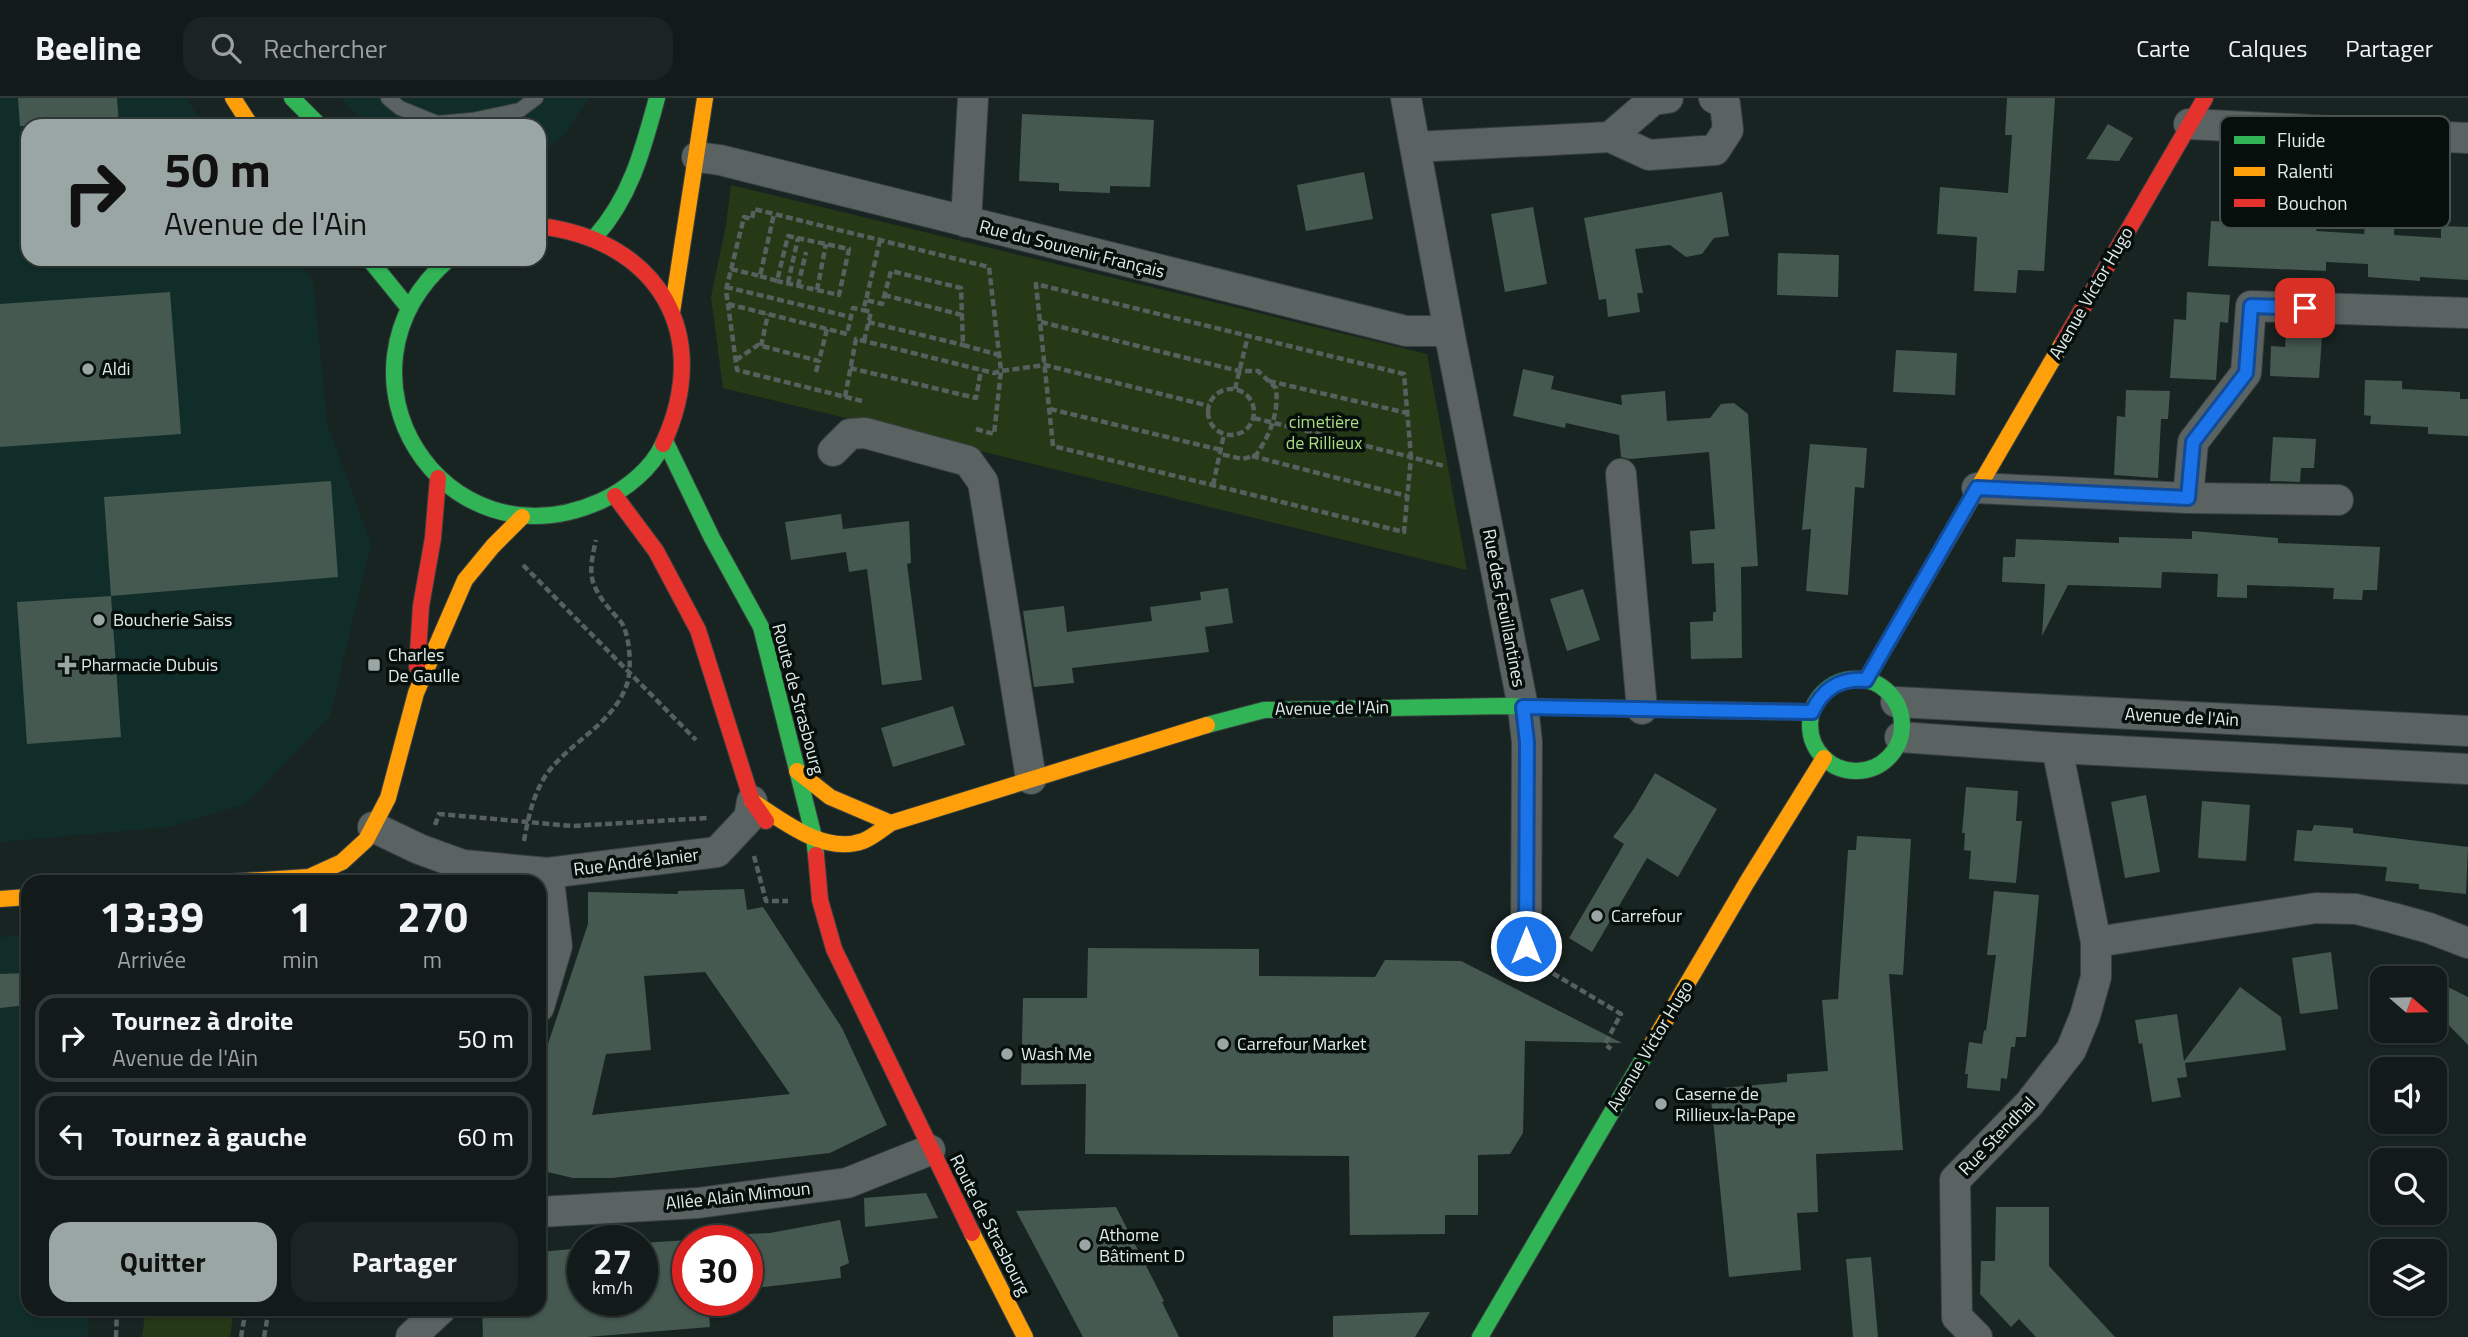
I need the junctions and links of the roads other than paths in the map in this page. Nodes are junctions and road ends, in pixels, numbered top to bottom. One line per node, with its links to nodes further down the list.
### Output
1 (233, 98): 12 (street)
2 (292, 98): 13 (street)
3 (388, 98): 14 (lane)
4 (536, 98): 15 (lane)
5 (657, 98): 25 (street)
6 (705, 98): 22 (street)
7 (973, 98): 23 (street)
8 (1406, 98): 21 (street, Rue des Feuillantines)
9 (1668, 98): 18 (street)
10 (1714, 98): 18 (street)
11 (2205, 98): 16 (street, Avenue Victor Hugo)
12 (246, 119)
13 (313, 119)
14 (427, 119)
15 (477, 119)
16 (2189, 124): 17 (street); 36 (street, Avenue Victor Hugo)
17 (2220, 126)
18 (1611, 137): 21 (street)
19 (2450, 137): 20 (street)
20 (2468, 138)
21 (1415, 147): 31 (street, Rue des Feuillantines)
22 (697, 156): 23 (street, Rue du Souvenir Français); 29 (street)
23 (966, 222): 31 (street, Rue du Souvenir Français)
24 (546, 227): 25 (street)
25 (595, 237): 29 (street)
26 (375, 266): 28 (street)
27 (439, 266): 28 (street)
28 (408, 307): 35 (street)
29 (672, 312): 32 (street)
30 (2468, 313): 38 (street)
31 (1449, 331): 44 (street, Rue des Feuillantines)
32 (666, 443): 37 (street); 52 (street, Route de Strasbourg)
33 (833, 451): 53 (street)
34 (1622, 474): 45 (street)
35 (438, 478): 40 (street); 42 (street)
36 (1977, 488): 38 (street); 41 (street, Avenue Victor Hugo)
37 (615, 496): 40 (street); 54 (street)
38 (2188, 498): 39 (street)
39 (2339, 500)
40 (522, 517): 42 (street)
41 (1866, 680): 43 (street); 46 (street)
42 (416, 693): 56 (street)
43 (1896, 702): 47 (street, Avenue de l'Ain); 48 (street)
44 (1523, 707): 45 (street, Avenue de l'Ain); 53 (street, Avenue de l'Ain); 69 (street, Rue des Feuillantines)
45 (1642, 709): 46 (street, Avenue de l'Ain)
46 (1812, 712): 50 (street)
47 (2468, 731)
48 (1900, 737): 49 (street); 50 (street)
49 (2057, 748): 51 (street); 67 (street, Rue Stendhal)
50 (1824, 758): 76 (street, Avenue Victor Hugo)
51 (2468, 769)
52 (797, 771): 55 (street); 58 (street, Route de Strasbourg)
53 (1031, 779): 55 (street, Avenue de l'Ain)
54 (750, 810): 57 (street); 58 (street, Avenue de l'Ain); 59 (street, Rue André Janier)
55 (891, 823): 58 (street, Avenue de l'Ain)
56 (373, 827): 59 (street, Rue André Janier); 60 (street)
57 (775, 834)
58 (814, 837): 65 (street, Route de Strasbourg)
59 (533, 872): 61 (street)
60 (313, 875)
61 (534, 875)
62 (805, 878): 65 (street, Route de Strasbourg)
63 (21, 898): 64 (street)
64 (0, 899)
65 (820, 900): 71 (street, Route de Strasbourg)
66 (546, 912): 70 (street)
67 (2096, 942): 68 (street); 77 (street, Rue Stendhal)
68 (2468, 943)
69 (1526, 946)
70 (546, 983)
71 (930, 1150): 72 (street, Allée Alain Mimoun); 75 (street, Route de Strasbourg)
72 (546, 1212)
73 (434, 1316): 74 (street)
74 (411, 1337)
75 (1026, 1337)
76 (1480, 1337)
77 (1978, 1337)

